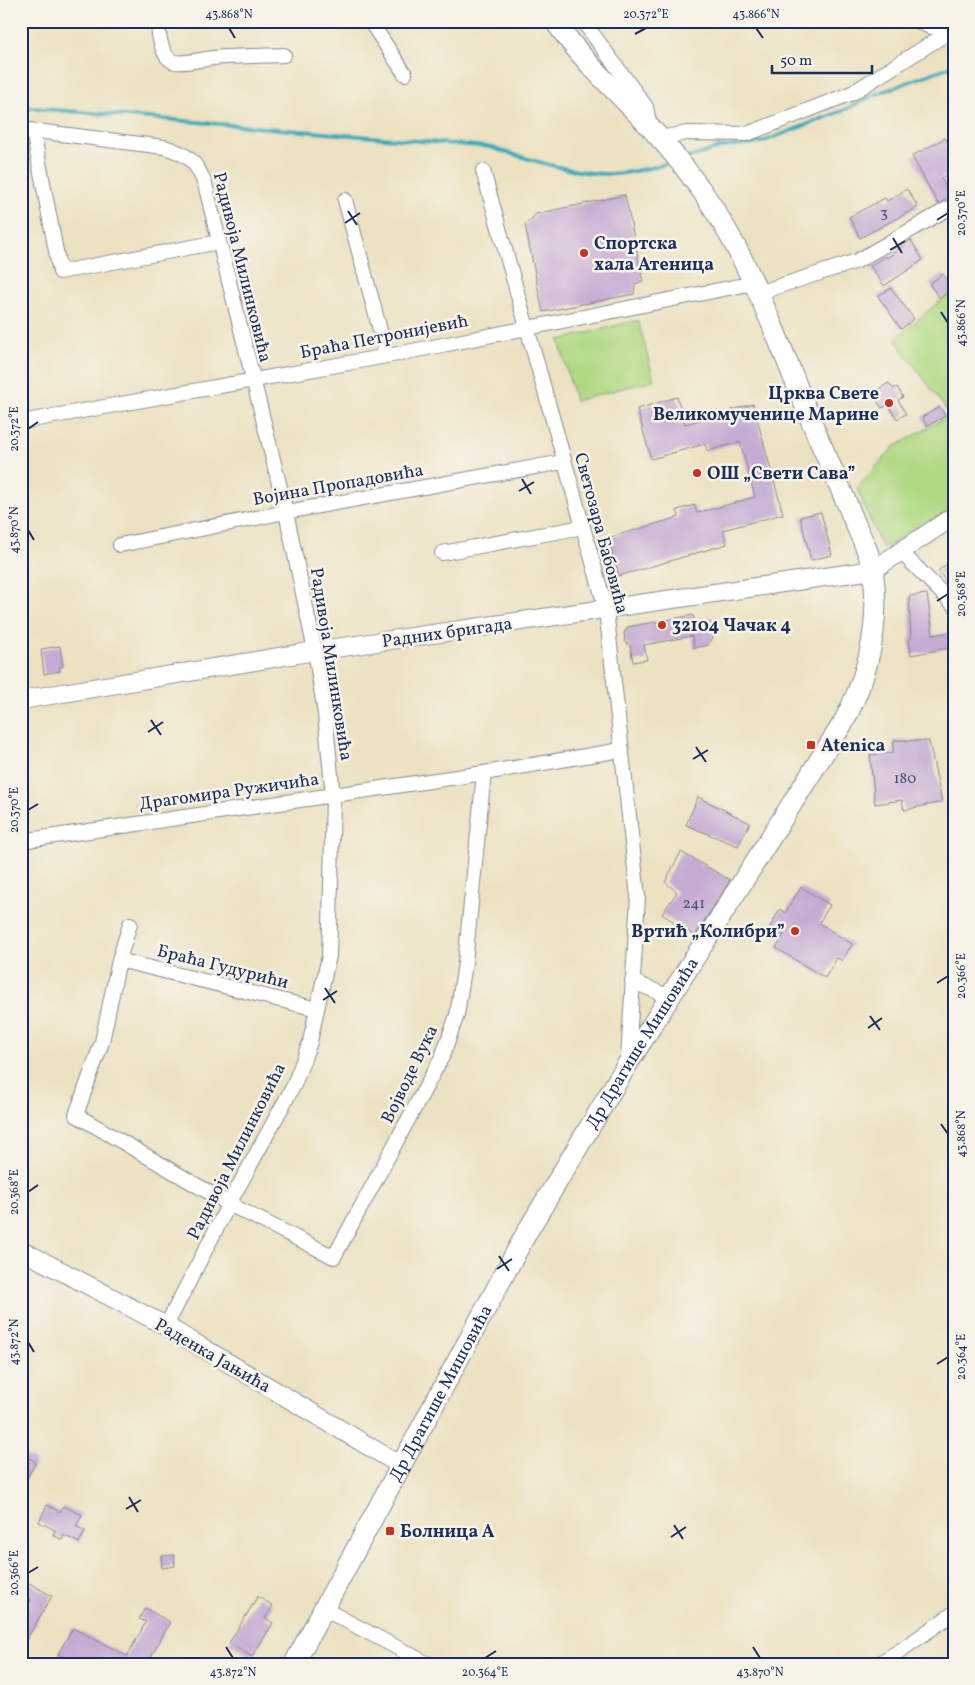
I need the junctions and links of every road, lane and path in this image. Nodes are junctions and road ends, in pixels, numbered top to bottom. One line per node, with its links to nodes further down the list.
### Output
1 (160, 21): 7 (street)
2 (370, 21): 8 (street)
3 (555, 21): 9 (main road, Др Драгише Мишовића)
4 (583, 21): 9 (street)
5 (917, 21): 6 (street)
6 (953, 30): 11 (street)
7 (284, 55)
8 (405, 74)
9 (646, 123): 11 (main road, Др Драгише Мишовића)
10 (27, 130): 15 (street, Радивоја Милинковића); 15 (street)
11 (662, 141): 16 (main road, Др Драгише Мишовића)
12 (483, 171): 17 (street, Светозара Бабовића)
13 (344, 200): 18 (street)
14 (954, 205): 16 (street, Браћа Петронијевић)
15 (219, 242): 19 (street, Радивоја Милинковића)
16 (756, 288): 17 (street, Браћа Петронијевић); 28 (main road, Др Драгише Мишовића)
17 (527, 328): 18 (street, Браћа Петронијевић); 21 (street, Светозара Бабовића)
18 (387, 356): 19 (street, Браћа Петронијевић)
19 (253, 380): 20 (street, Браћа Петронијевић); 22 (street, Радивоја Милинковића)
20 (21, 422)
21 (563, 462): 22 (street, Војина Пропадовића); 24 (street, Светозара Бабовића)
22 (286, 512): 25 (street, Војина Пропадовића); 31 (street, Радивоја Милинковића)
23 (954, 516): 26 (street)
24 (583, 527): 27 (street); 30 (street, Светозара Бабовића)
25 (120, 545)
26 (901, 552): 28 (street); 29 (street)
27 (442, 553)
28 (873, 570): 30 (street, Радних бригада); 40 (main road, Др Драгише Мишовића)
29 (954, 605)
30 (606, 610): 31 (street, Радних бригада); 33 (street, Светозара Бабовића)
31 (315, 652): 32 (street, Радних бригада); 35 (street, Радивоја Милинковића)
32 (21, 700)
33 (621, 750): 34 (street, Драгомира Ружичића); 39 (street, Светозара Бабовића)
34 (484, 773): 35 (street, Драгомира Ружичића); 43 (street, Војводе Вука)
35 (333, 795): 36 (street, Драгомира Ружичића); 41 (street, Радивоја Милинковића)
36 (21, 841)
37 (130, 924): 38 (street)
38 (120, 960): 41 (street, Браћа Гудурићи); 43 (street)
39 (632, 982): 40 (street); 42 (street, Светозара Бабовића)
40 (669, 997): 42 (main road, Др Драгише Мишовића)
41 (317, 1009): 43 (street, Радивоја Милинковића)
42 (628, 1063): 46 (main road, Др Драгише Мишовића)
43 (229, 1204): 45 (street, Радивоја Милинковића)
44 (21, 1250): 45 (street, Раденка Јањића)
45 (166, 1326): 46 (street, Раденка Јањића)
46 (402, 1466): 47 (main road, Др Драгише Мишовића)
47 (324, 1609): 49 (main road, Др Драгише Мишовића); 50 (street)
48 (953, 1612): 51 (street)
49 (294, 1664)
50 (428, 1664)
51 (878, 1664)

